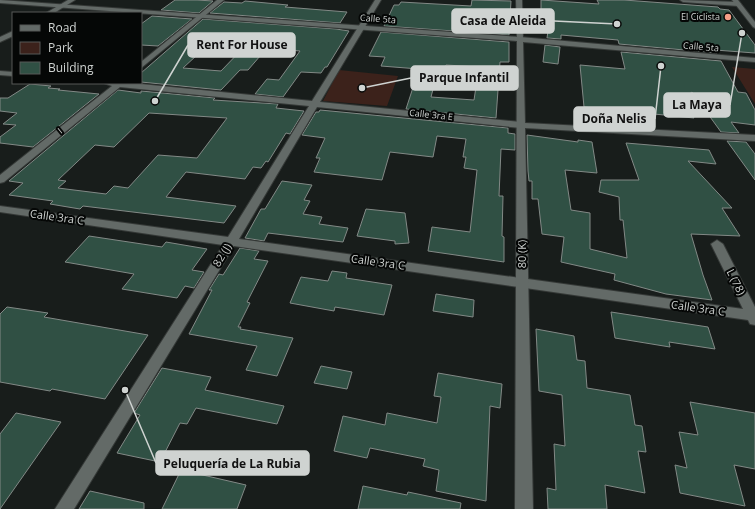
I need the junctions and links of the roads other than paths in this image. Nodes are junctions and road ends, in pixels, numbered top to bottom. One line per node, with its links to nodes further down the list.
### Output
1 (72, 0): 8 (street)
2 (221, 0): 10 (street)
3 (378, 0): 12 (street, 82 (J))
4 (519, 0): 14 (street, 80 (K))
5 (683, 0): 7 (street)
6 (0, 1): 8 (street, Calle 5ta)
7 (736, 2): 11 (street)
8 (62, 6): 9 (street); 10 (street, Calle 5ta)
9 (51, 12)
10 (202, 15): 12 (street, Calle 5ta); 17 (street)
11 (755, 26)
12 (361, 27): 14 (street, Calle 5ta); 21 (street, 82 (J))
13 (12, 34): 15 (street)
14 (520, 39): 16 (street, Calle 5ta); 22 (street, 80 (K))
15 (0, 40)
16 (755, 60)
17 (142, 65)
18 (0, 73): 19 (street)
19 (12, 74)
20 (119, 84): 21 (street, Calle 3ra E); 24 (street, I)
21 (315, 103): 22 (street, Calle 3ra E); 26 (street, 82 (J))
22 (521, 125): 23 (street, Calle 3ra E); 28 (street, 80 (K))
23 (755, 138)
24 (0, 180)
25 (0, 209): 26 (street, Calle 3ra C)
26 (231, 240): 28 (street, Calle 3ra C); 30 (street, 82 (J))
27 (717, 244): 29 (street, L (78))
28 (522, 284): 29 (street, Calle 3ra C); 31 (street, 80 (K))
29 (754, 317)
30 (64, 509)
31 (524, 509)

